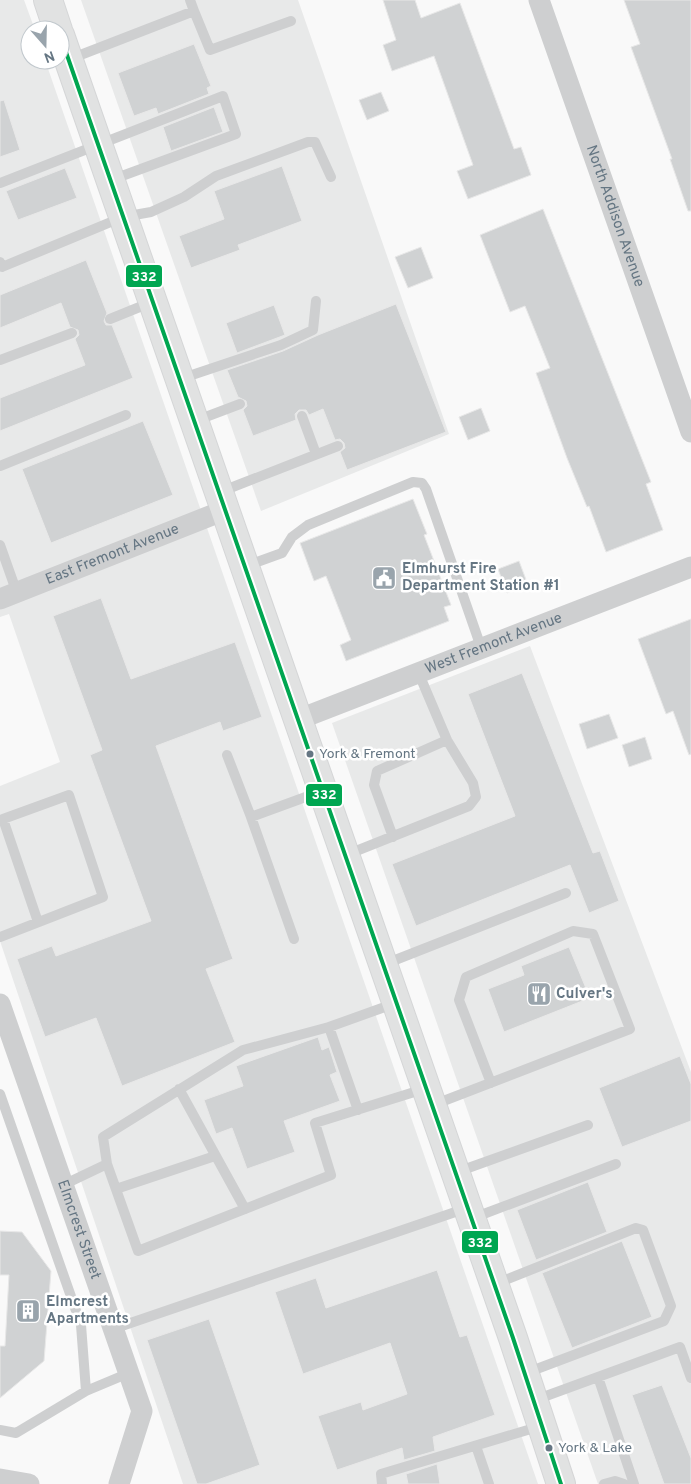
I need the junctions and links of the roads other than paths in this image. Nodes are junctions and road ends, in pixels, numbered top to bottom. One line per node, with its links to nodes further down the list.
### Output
1 (48, 0): 5 (main road)
2 (190, 0): 4 (lane)
3 (540, 0): 25 (street, North Addison Avenue)
4 (194, 11): 6 (lane); 7 (lane)
5 (55, 20)
6 (290, 22)
7 (70, 46)
8 (70, 65): 9 (main road)
9 (98, 146): 11 (main road); 11 (lane); 12 (lane)
10 (331, 177): 13 (lane)
11 (110, 181): 13 (main road)
12 (0, 183)
13 (123, 217): 14 (lane); 15 (main road)
14 (0, 262)
15 (153, 302): 17 (lane); 20 (main road)
16 (316, 302): 20 (lane)
17 (110, 319)
18 (72, 333): 19 (lane)
19 (0, 360)
20 (180, 379): 24 (main road)
21 (240, 404): 24 (lane)
22 (126, 415): 28 (lane)
23 (302, 416): 27 (lane)
24 (194, 422): 29 (main road)
25 (691, 432)
26 (338, 446): 27 (lane)
27 (316, 454): 29 (lane)
28 (0, 466)
29 (222, 501): 31 (main road); 33 (street, East Fremont Avenue)
30 (0, 545): 33 (lane)
31 (245, 566): 34 (lane); 36 (main road)
32 (691, 567): 34 (street, West Fremont Avenue)
33 (9, 596)
34 (482, 650): 35 (street, West Fremont Avenue)
35 (418, 674): 36 (street, West Fremont Avenue); 37 (lane)
36 (297, 720): 39 (main road)
37 (447, 740): 41 (lane); 41 (lane)
38 (227, 755): 40 (lane)
39 (323, 791): 40 (lane); 42 (main road)
40 (250, 817): 46 (lane)
41 (393, 837): 42 (lane)
42 (345, 856): 47 (main road)
43 (566, 893): 47 (lane)
44 (38, 922): 44 (lane); 45 (lane)
45 (0, 937)
46 (294, 938)
47 (383, 964): 48 (main road)
48 (396, 1003): 50 (lane); 54 (main road)
49 (0, 1006): 61 (street, Elmcrest Street)
50 (329, 1026): 52 (lane); 55 (lane)
51 (492, 1083): 51 (lane); 54 (lane)
52 (179, 1090): 57 (lane); 58 (lane)
53 (0, 1094): 71 (lane)
54 (429, 1097): 55 (lane); 60 (main road)
55 (358, 1110): 63 (lane)
56 (588, 1125): 60 (lane)
57 (215, 1156): 62 (lane); 63 (lane)
58 (107, 1164): 61 (lane); 62 (lane)
59 (616, 1164): 64 (lane)
60 (456, 1172): 64 (main road)
61 (63, 1185): 66 (street, Elmcrest Street)
62 (116, 1189): 63 (lane)
63 (245, 1209)
64 (470, 1213): 65 (main road); 66 (lane)
65 (494, 1284): 68 (main road); 68 (lane)
66 (113, 1329): 67 (street, Elmcrest Street)
67 (129, 1373): 71 (lane); 77 (street, Elmcrest Street)
68 (525, 1373): 72 (main road)
69 (598, 1377): 70 (lane); 72 (lane); 83 (lane)
70 (691, 1378)
71 (86, 1391): 73 (lane)
72 (538, 1413): 74 (lane); 80 (main road)
73 (0, 1430)
74 (476, 1446): 78 (lane); 79 (lane)
75 (0, 1480): 76 (street)
76 (28, 1484)
77 (119, 1484)
78 (382, 1484)
79 (489, 1484)
80 (561, 1484)
81 (604, 1484): 82 (lane)
82 (624, 1484)
83 (634, 1484)

